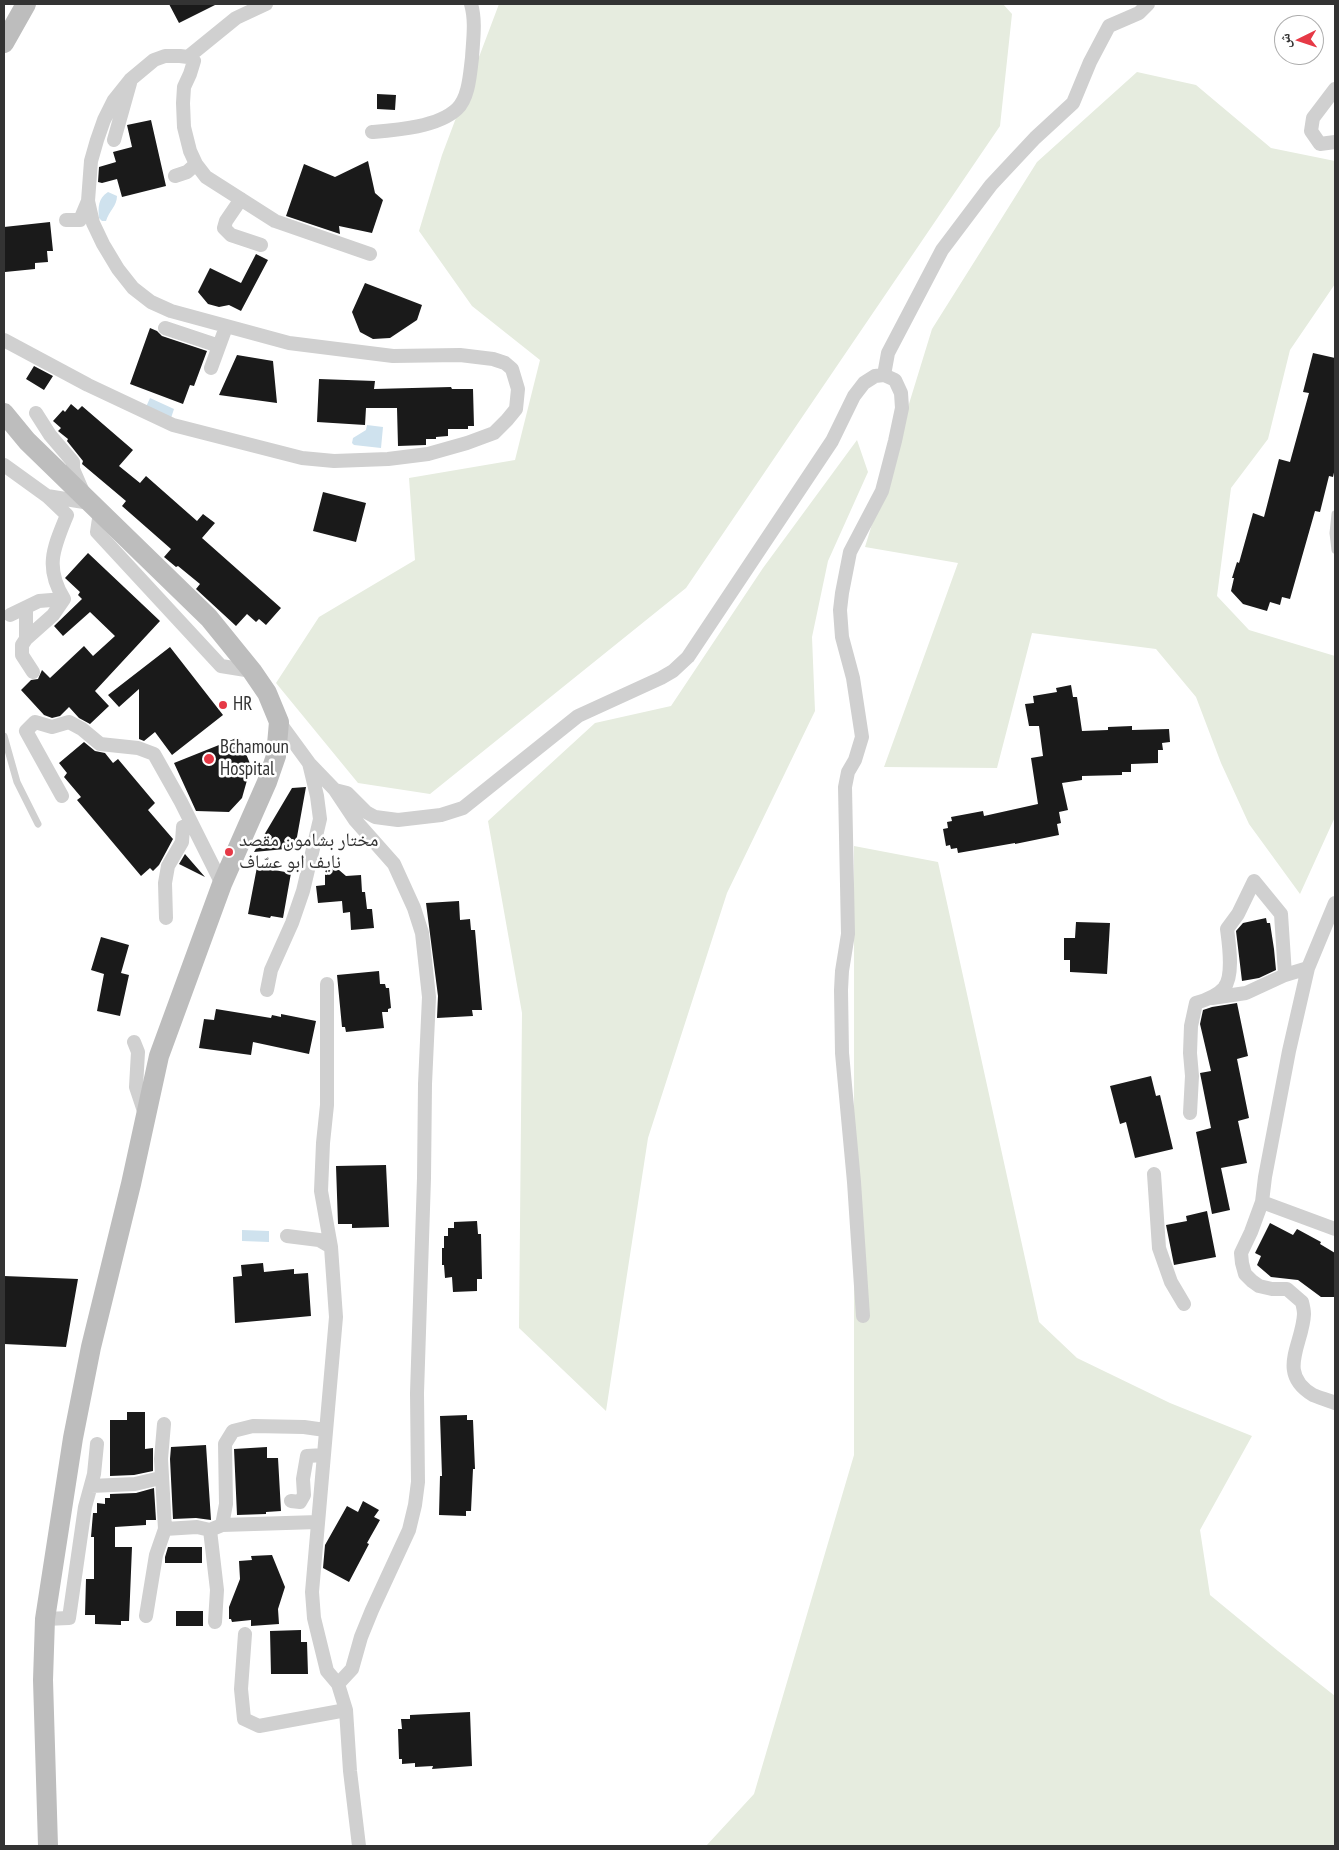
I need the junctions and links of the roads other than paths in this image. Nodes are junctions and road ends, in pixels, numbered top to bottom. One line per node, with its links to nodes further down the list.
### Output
1 (26, 4): 5 (main road)
2 (266, 4): 6 (street)
3 (472, 4): 9 (street)
4 (1148, 4): 24 (street)
5 (4, 44)
6 (188, 57): 7 (street); 12 (street)
7 (130, 80): 10 (street); 15 (street)
8 (1335, 89): 11 (street)
9 (372, 132)
10 (114, 140)
11 (1335, 142)
12 (196, 164): 13 (street); 14 (street)
13 (176, 176)
14 (241, 199): 17 (street); 18 (street)
15 (88, 200): 16 (street); 19 (street)
16 (66, 220)
17 (261, 245)
18 (370, 254)
19 (226, 327): 21 (street); 22 (street)
20 (165, 328): 22 (street)
21 (4, 340)
22 (219, 346): 23 (street)
23 (211, 368)
24 (884, 375): 40 (street); 61 (street)
25 (4, 413): 29 (main road)
26 (36, 413): 29 (street)
27 (4, 465): 28 (street)
28 (47, 496): 29 (street); 32 (street)
29 (92, 504): 37 (main road)
30 (1335, 514): 31 (lane)
31 (1335, 550)
32 (64, 599): 33 (street); 35 (street)
33 (26, 608): 34 (street); 35 (street)
34 (10, 616)
35 (26, 639): 36 (street)
36 (33, 672)
37 (279, 722): 39 (street); 44 (main road)
38 (4, 736): 42 (lane)
39 (309, 762): 40 (street); 50 (street)
40 (335, 790): 77 (street)
41 (62, 796): 43 (street)
42 (38, 824)
43 (192, 824): 44 (street); 46 (street)
44 (222, 884): 54 (main road)
45 (1335, 903): 47 (street)
46 (166, 918)
47 (1308, 968): 48 (street); 56 (street)
48 (1285, 975): 51 (street); 51 (street)
49 (327, 984): 59 (street)
50 (267, 990)
51 (1211, 998): 53 (street)
52 (134, 1042): 54 (street)
53 (1190, 1113)
54 (145, 1114): 74 (main road)
55 (1154, 1174): 60 (street)
56 (1262, 1202): 57 (street); 62 (street)
57 (1335, 1228)
58 (287, 1236): 59 (street)
59 (331, 1247): 64 (street)
60 (1184, 1304)
61 (863, 1316)
62 (1335, 1403)
63 (164, 1424): 72 (street)
64 (325, 1430): 66 (street); 71 (street)
65 (97, 1444): 68 (street)
66 (324, 1455): 69 (street); 70 (street)
67 (156, 1479): 68 (street)
68 (91, 1486): 74 (street)
69 (291, 1501)
70 (318, 1522): 71 (street); 77 (street)
71 (216, 1528): 72 (street); 75 (street)
72 (165, 1530): 73 (street)
73 (146, 1616)
74 (45, 1619): 79 (main road)
75 (215, 1622)
76 (245, 1634): 78 (street)
77 (338, 1684): 78 (street)
78 (346, 1710): 80 (street)
79 (48, 1846)
80 (359, 1846)

